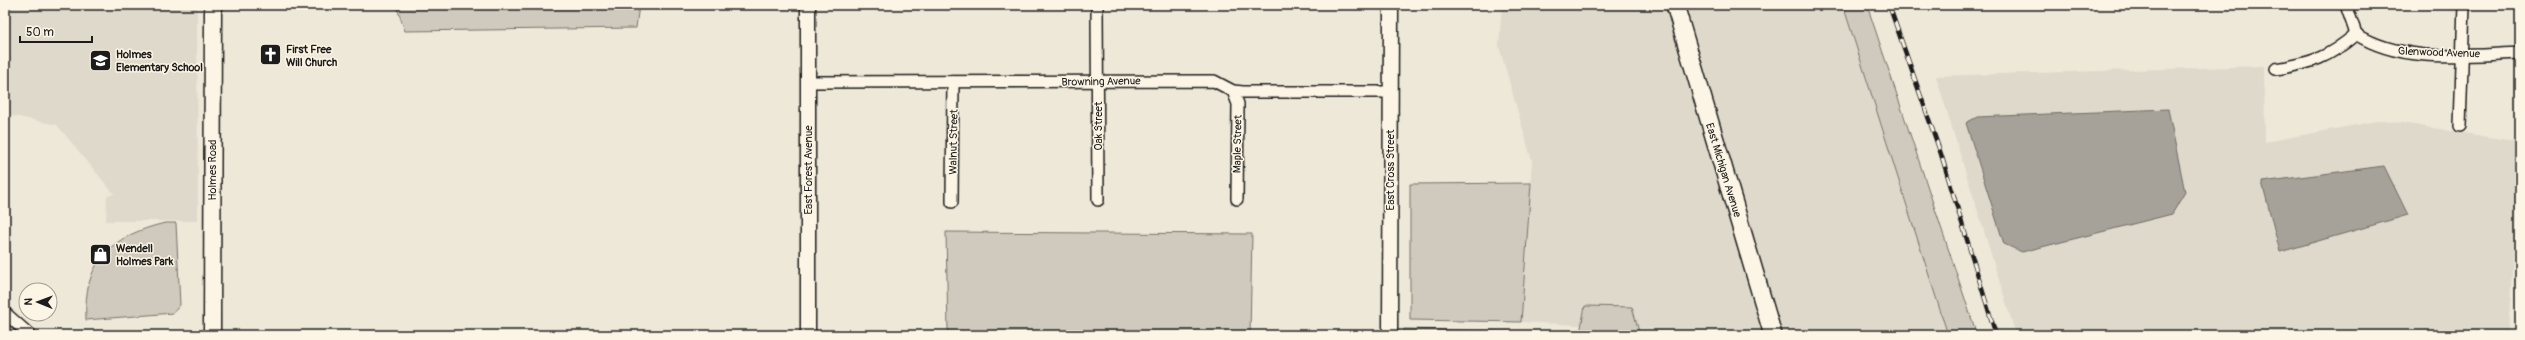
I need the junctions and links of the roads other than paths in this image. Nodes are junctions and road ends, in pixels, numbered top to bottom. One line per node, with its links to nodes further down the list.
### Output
1 (213, 5): 23 (main road, Holmes Road)
2 (808, 5): 13 (street, East Forest Avenue)
3 (1097, 5): 12 (street, Oak Street)
4 (1390, 5): 16 (street, East Cross Street)
5 (1675, 5): 26 (main road, East Michigan Avenue)
6 (2346, 5): 8 (street)
7 (2464, 5): 10 (street)
8 (2356, 34): 10 (street, Glenwood Avenue); 11 (street)
9 (2520, 53): 10 (street, Glenwood Avenue)
10 (2461, 55): 17 (street)
11 (2276, 69)
12 (1097, 81): 14 (street, Browning Avenue); 15 (street, Browning Avenue); 19 (street, Oak Street)
13 (808, 82): 14 (street, Browning Avenue); 24 (street, East Forest Avenue)
14 (953, 82): 20 (street, Walnut Street)
15 (1233, 91): 16 (street, Browning Avenue); 18 (street, Maple Street)
16 (1390, 92): 25 (street, East Cross Street)
17 (2460, 126)
18 (1237, 199)
19 (1098, 200)
20 (952, 202)
21 (5, 313): 22 (street)
22 (30, 335)
23 (212, 335)
24 (808, 335)
25 (1390, 335)
26 (1773, 335)

